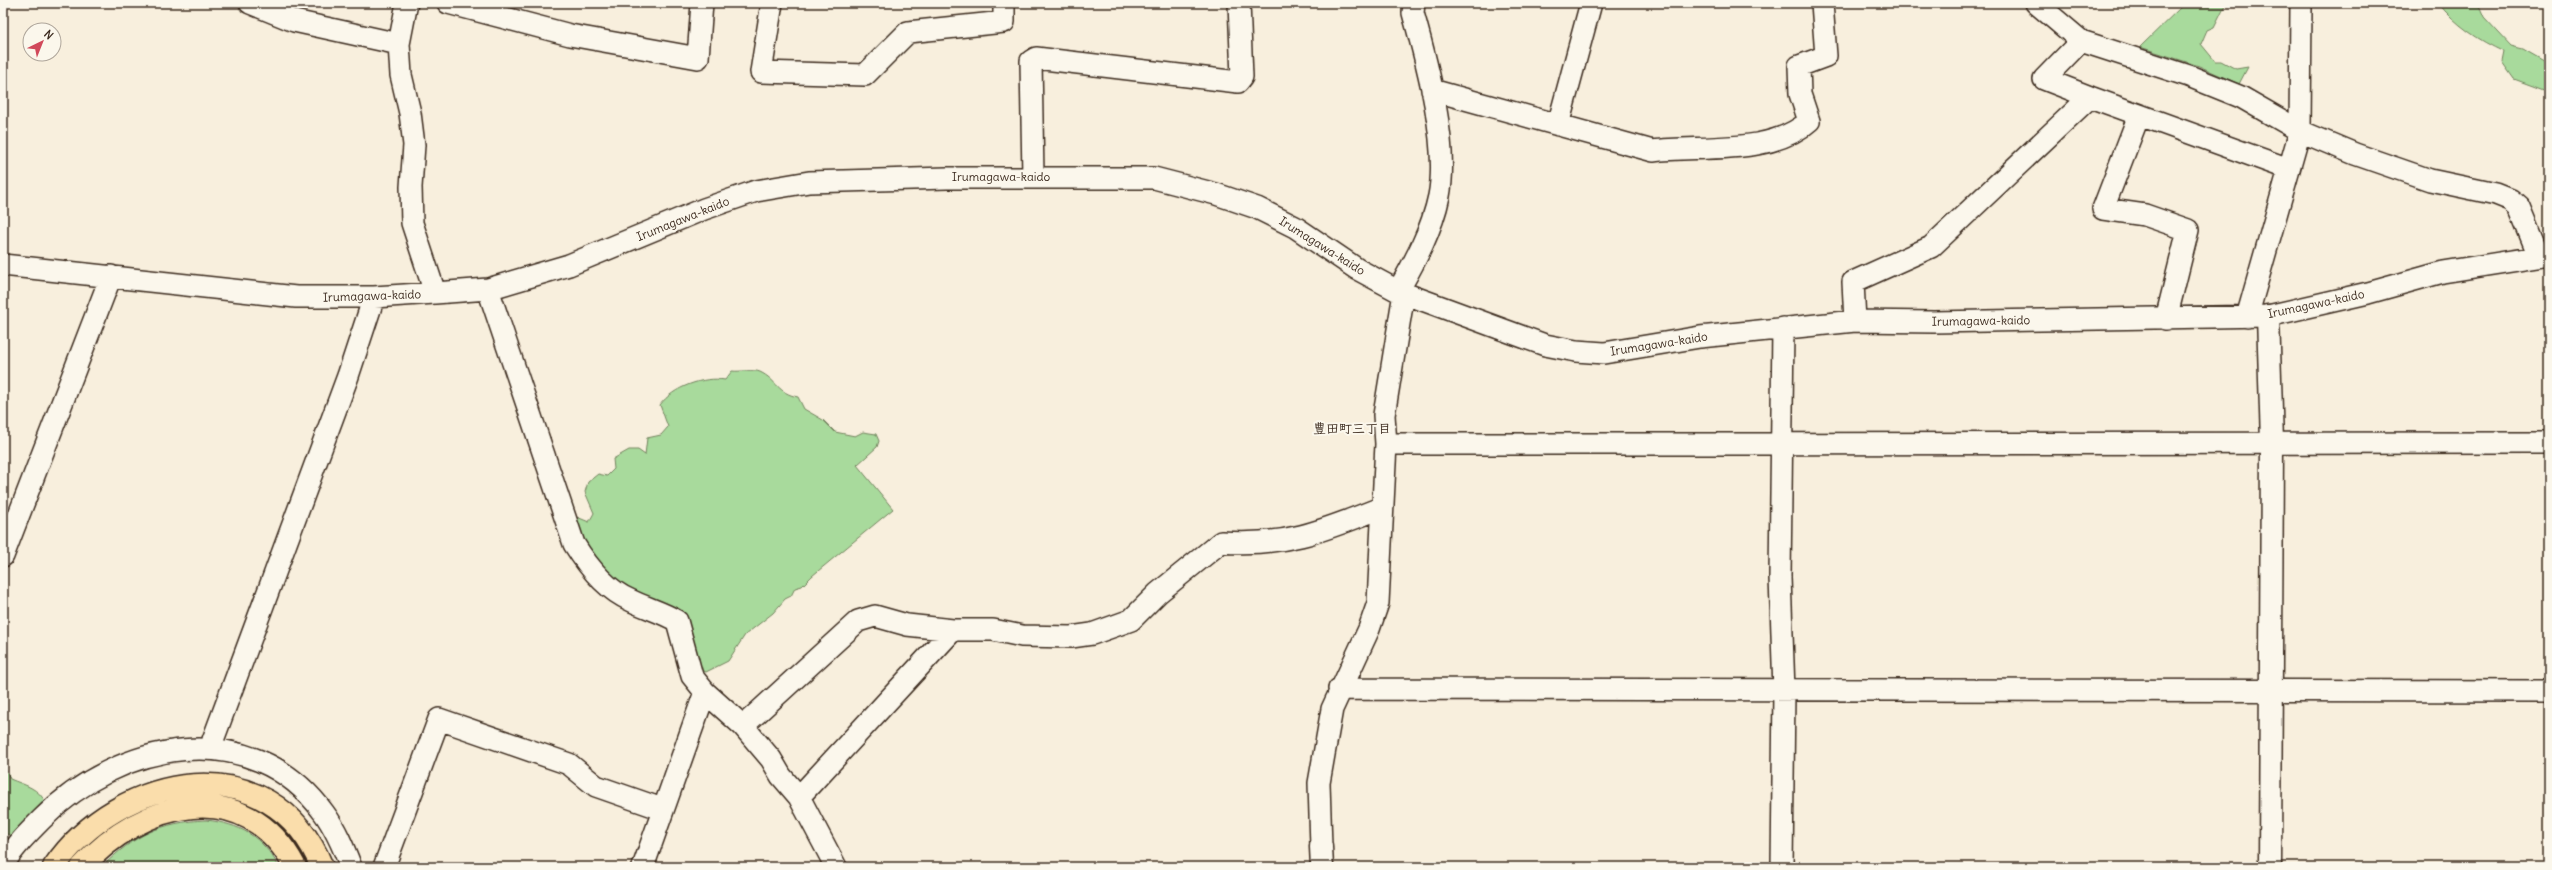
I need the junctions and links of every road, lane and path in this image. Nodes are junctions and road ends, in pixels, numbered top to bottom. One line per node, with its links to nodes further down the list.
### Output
1 (250, 3): 14 (street)
2 (407, 3): 14 (street)
3 (448, 3): 4 (street)
4 (702, 3)
5 (772, 3): 6 (street)
6 (1004, 3)
7 (1239, 3): 21 (street)
8 (1414, 3): 15 (street)
9 (1591, 3): 18 (street)
10 (1822, 3): 18 (street)
11 (2036, 3): 13 (street)
12 (2301, 3): 19 (street)
13 (2080, 42): 16 (street); 19 (street)
14 (399, 44): 27 (street)
15 (1432, 90): 18 (street); 26 (street)
16 (2090, 97): 17 (street); 32 (street)
17 (2139, 115): 20 (street); 31 (street)
18 (1558, 125)
19 (2300, 131): 20 (street); 22 (street)
20 (2289, 169): 29 (street)
21 (1033, 177): 25 (street, Irumagawa-kaido); 26 (street, Irumagawa-kaido)
22 (2544, 255): 30 (street, Irumagawa-kaido)
23 (3, 265): 24 (street, Irumagawa-kaido)
24 (111, 276): 28 (street, Irumagawa-kaido); 39 (street)
25 (488, 289): 27 (street, Irumagawa-kaido); 45 (street)
26 (1401, 292): 33 (street, Irumagawa-kaido); 36 (street)
27 (435, 293): 28 (street, Irumagawa-kaido)
28 (374, 297): 47 (street)
29 (2247, 316): 30 (street, Irumagawa-kaido); 31 (street, Irumagawa-kaido)
30 (2268, 316): 34 (street)
31 (2166, 319): 32 (street, Irumagawa-kaido)
32 (1855, 321): 33 (street, Irumagawa-kaido)
33 (1783, 328): 37 (street)
34 (2272, 442): 35 (street); 37 (street); 41 (street)
35 (2549, 443)
36 (1386, 444): 37 (street); 38 (street)
37 (1782, 445): 43 (street)
38 (1383, 507): 40 (street); 42 (street)
39 (3, 556)
40 (953, 630): 46 (street); 48 (street)
41 (2270, 689): 43 (street); 44 (street); 61 (street)
42 (1339, 690): 43 (street); 51 (street)
43 (1784, 691): 60 (street)
44 (2549, 691)
45 (705, 692): 46 (street); 49 (street)
46 (743, 726): 48 (street)
47 (212, 748): 50 (street); 56 (street)
48 (799, 797): 59 (street)
49 (662, 809): 57 (street); 58 (street)
50 (6, 851)
51 (1321, 857)
52 (54, 867): 55 (highway)
53 (82, 867): 54 (highway)
54 (295, 867)
55 (322, 867)
56 (351, 867)
57 (384, 867)
58 (642, 867)
59 (836, 867)
60 (1782, 867)
61 (2270, 867)

